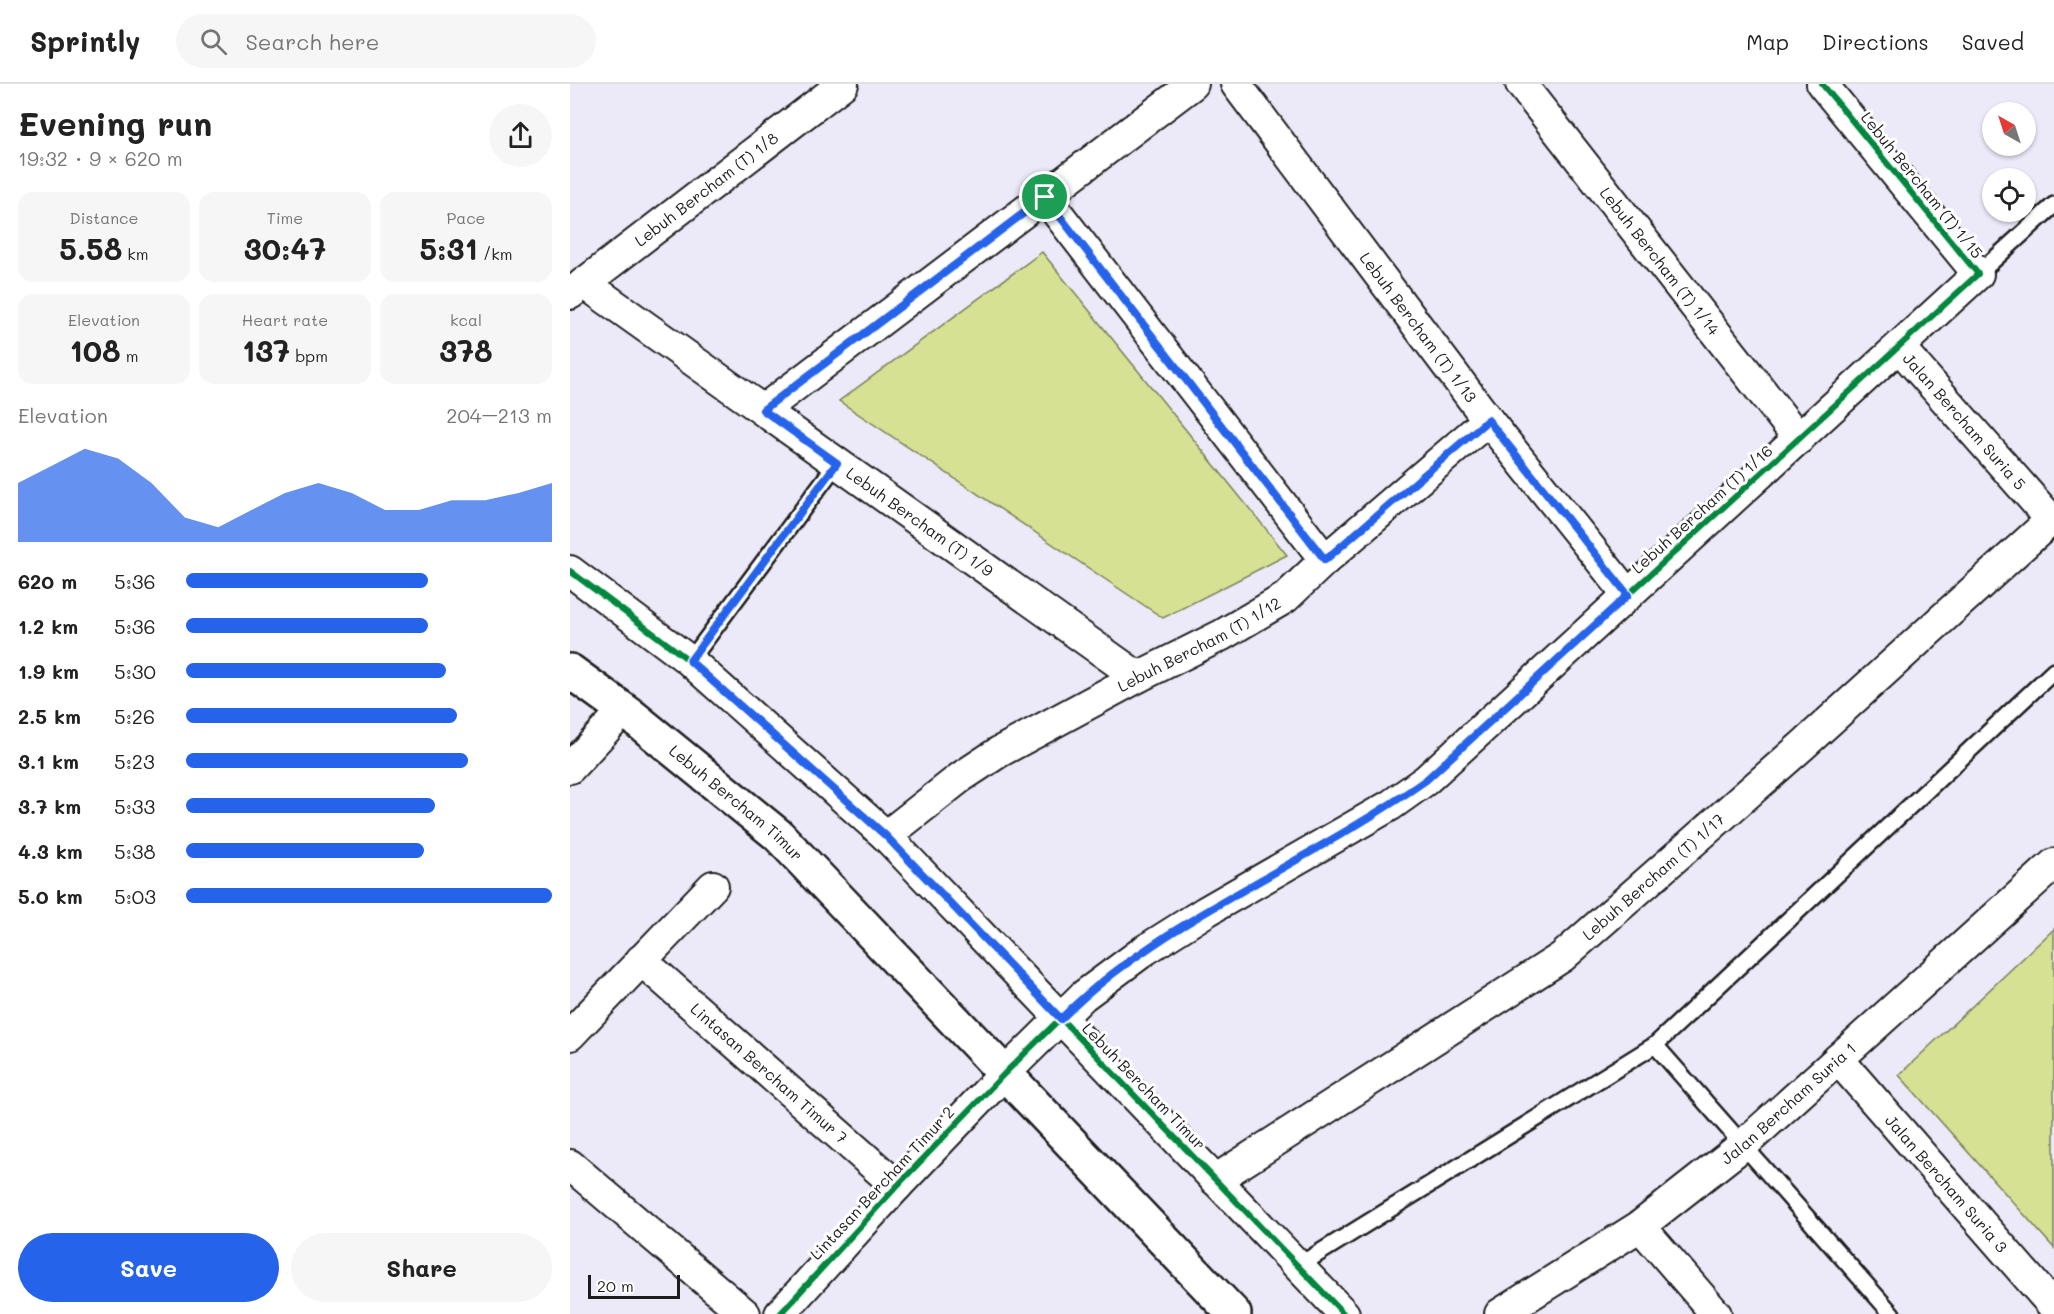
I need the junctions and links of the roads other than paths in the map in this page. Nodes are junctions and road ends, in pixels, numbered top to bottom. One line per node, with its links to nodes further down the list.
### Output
1 (843, 84): 9 (street, Lebuh Bercham (T) 1/8)
2 (1193, 84): 6 (street)
3 (1236, 84): 12 (street, Lebuh Bercham (T) 1/13)
4 (1521, 84): 13 (street, Lebuh Bercham (T) 1/14)
5 (1822, 84): 8 (street, Lebuh Bercham (T) 1/15)
6 (1045, 197): 11 (street); 16 (street)
7 (2054, 205): 8 (lane)
8 (1978, 274): 10 (street, Lebuh Bercham (T) 1/16)
9 (577, 289): 11 (street, Lebuh Bercham (T) 1/9)
10 (1899, 347): 13 (street, Lebuh Bercham (T) 1/16); 15 (street, Jalan Bercham Suria 5)
11 (763, 410): 14 (street, Lebuh Bercham (T) 1/9)
12 (1488, 420): 16 (street, Lebuh Bercham (T) 1/12); 18 (street, Lebuh Bercham (T) 1/13)
13 (1799, 439): 18 (street, Lebuh Bercham (T) 1/16)
14 (837, 463): 19 (lane); 22 (street, Lebuh Bercham (T) 1/9)
15 (2053, 521): 36 (street, Lebuh Bercham (T) 1/17)
16 (1325, 560): 22 (street, Lebuh Bercham (T) 1/12)
17 (570, 571): 19 (street, Lebuh Bercham Timur)
18 (1628, 595): 29 (street, Lebuh Bercham (T) 1/16)
19 (690, 661): 25 (street, Lebuh Bercham Timur)
20 (570, 671): 23 (street, Lebuh Bercham Timur)
21 (2054, 671): 31 (lane)
22 (1138, 677): 25 (street, Lebuh Bercham (T) 1/12)
23 (624, 710): 24 (street); 33 (street, Lebuh Bercham Timur)
24 (570, 768)
25 (886, 836): 29 (street, Lebuh Bercham Timur)
26 (2050, 875): 32 (street, Jalan Bercham Suria 1)
27 (713, 886): 28 (street)
28 (641, 960): 30 (street); 37 (street, Lintasan Bercham Timur 7)
29 (1061, 1019): 33 (street, Lebuh Bercham (T) 1/16); 36 (street, Lebuh Bercham Timur)
30 (570, 1035)
31 (1655, 1045): 34 (lane); 39 (lane)
32 (1838, 1059): 34 (street, Jalan Bercham Suria 1); 40 (street, Jalan Bercham Suria 3)
33 (1005, 1073): 37 (street, Lintasan Bercham Timur 2); 43 (street, Lebuh Bercham Timur)
34 (1742, 1146): 38 (street, Jalan Bercham Suria 1); 47 (lane)
35 (570, 1165): 41 (street)
36 (1215, 1180): 39 (street, Lebuh Bercham Timur)
37 (897, 1185): 42 (street, Lintasan Bercham Timur 2)
38 (1640, 1226): 45 (street, Jalan Bercham Suria 1); 46 (street)
39 (1298, 1266): 44 (street, Lebuh Bercham Timur)
40 (2054, 1307)
41 (745, 1314)
42 (780, 1314)
43 (1234, 1314)
44 (1344, 1314)
45 (1500, 1314)
46 (1716, 1314)
47 (1892, 1314)

